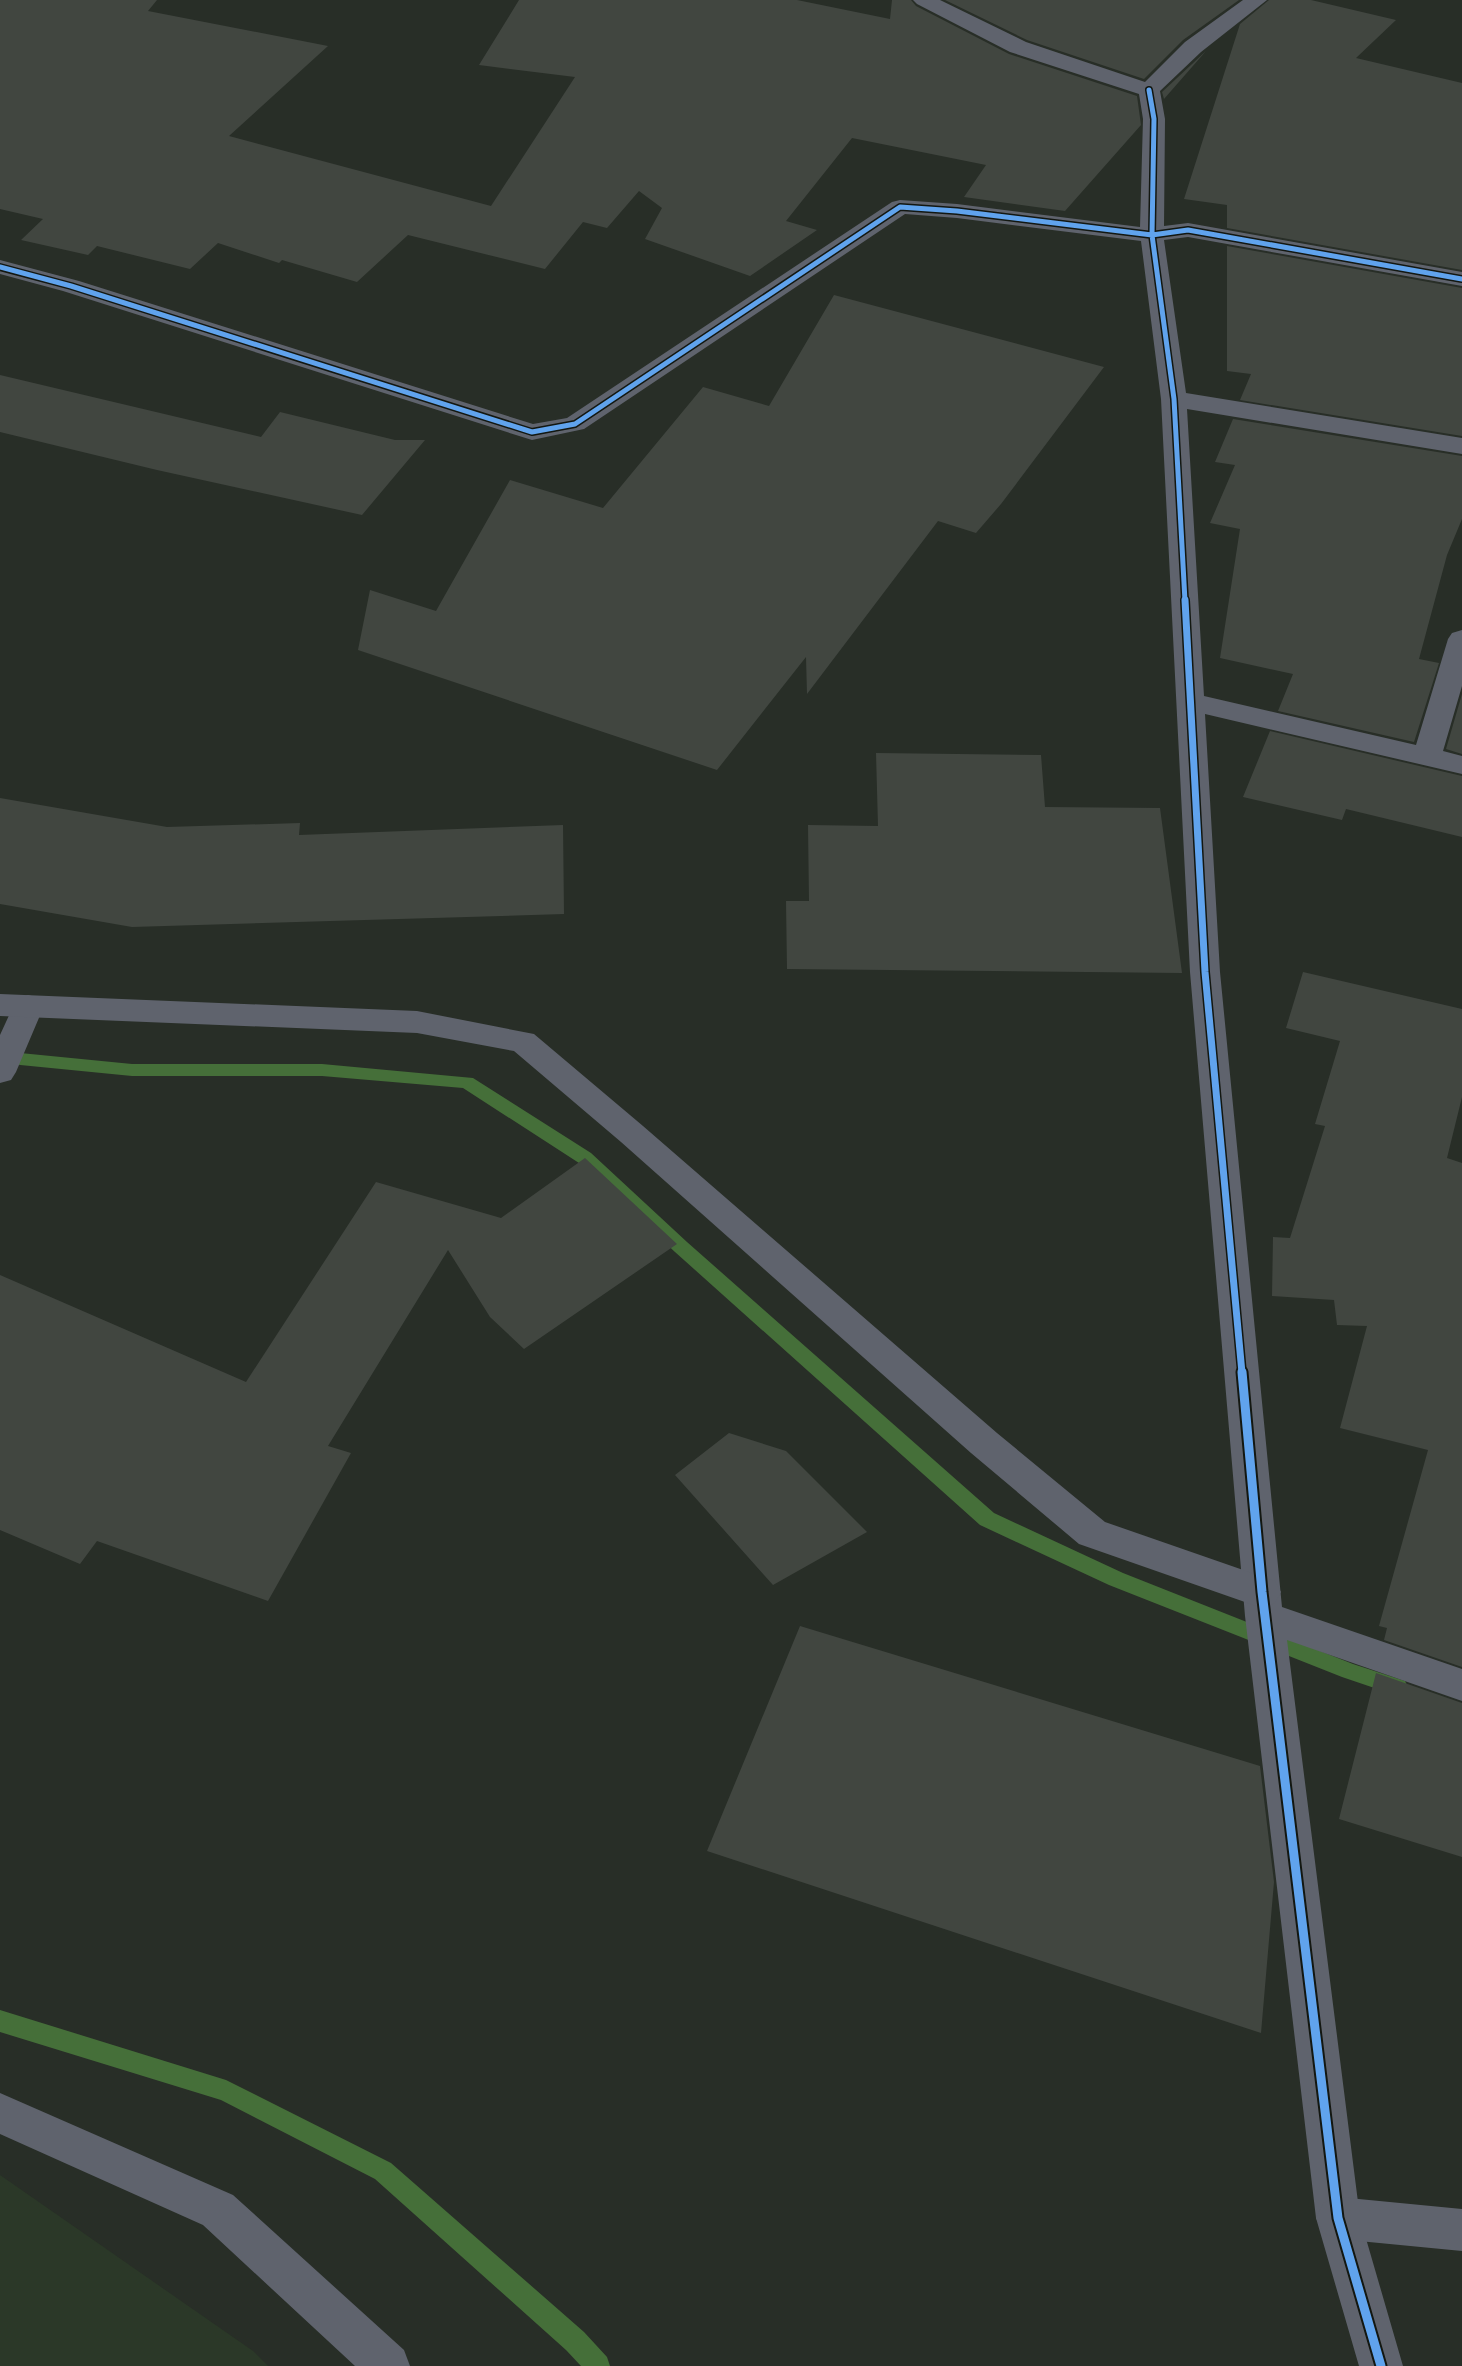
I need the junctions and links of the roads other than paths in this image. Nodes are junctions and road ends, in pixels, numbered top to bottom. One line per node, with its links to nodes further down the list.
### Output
1 (924, 0): 3 (street)
2 (1256, 0): 3 (street)
3 (1149, 90): 4 (street)
4 (1152, 234): 5 (street); 6 (street); 7 (street)
5 (0, 267)
6 (1462, 279)
7 (1174, 399): 8 (street); 10 (street)
8 (1462, 446)
9 (1462, 639): 11 (street)
10 (1191, 702): 11 (street); 15 (street)
11 (1427, 757): 12 (street)
12 (1462, 765)
13 (14, 1006): 14 (street); 15 (street)
14 (0, 1072)
15 (1263, 1604): 16 (street); 18 (street)
16 (1462, 1685)
17 (0, 2113): 20 (street)
18 (1338, 2218): 19 (street); 21 (street)
19 (1462, 2230)
20 (388, 2366)
21 (1381, 2366)

